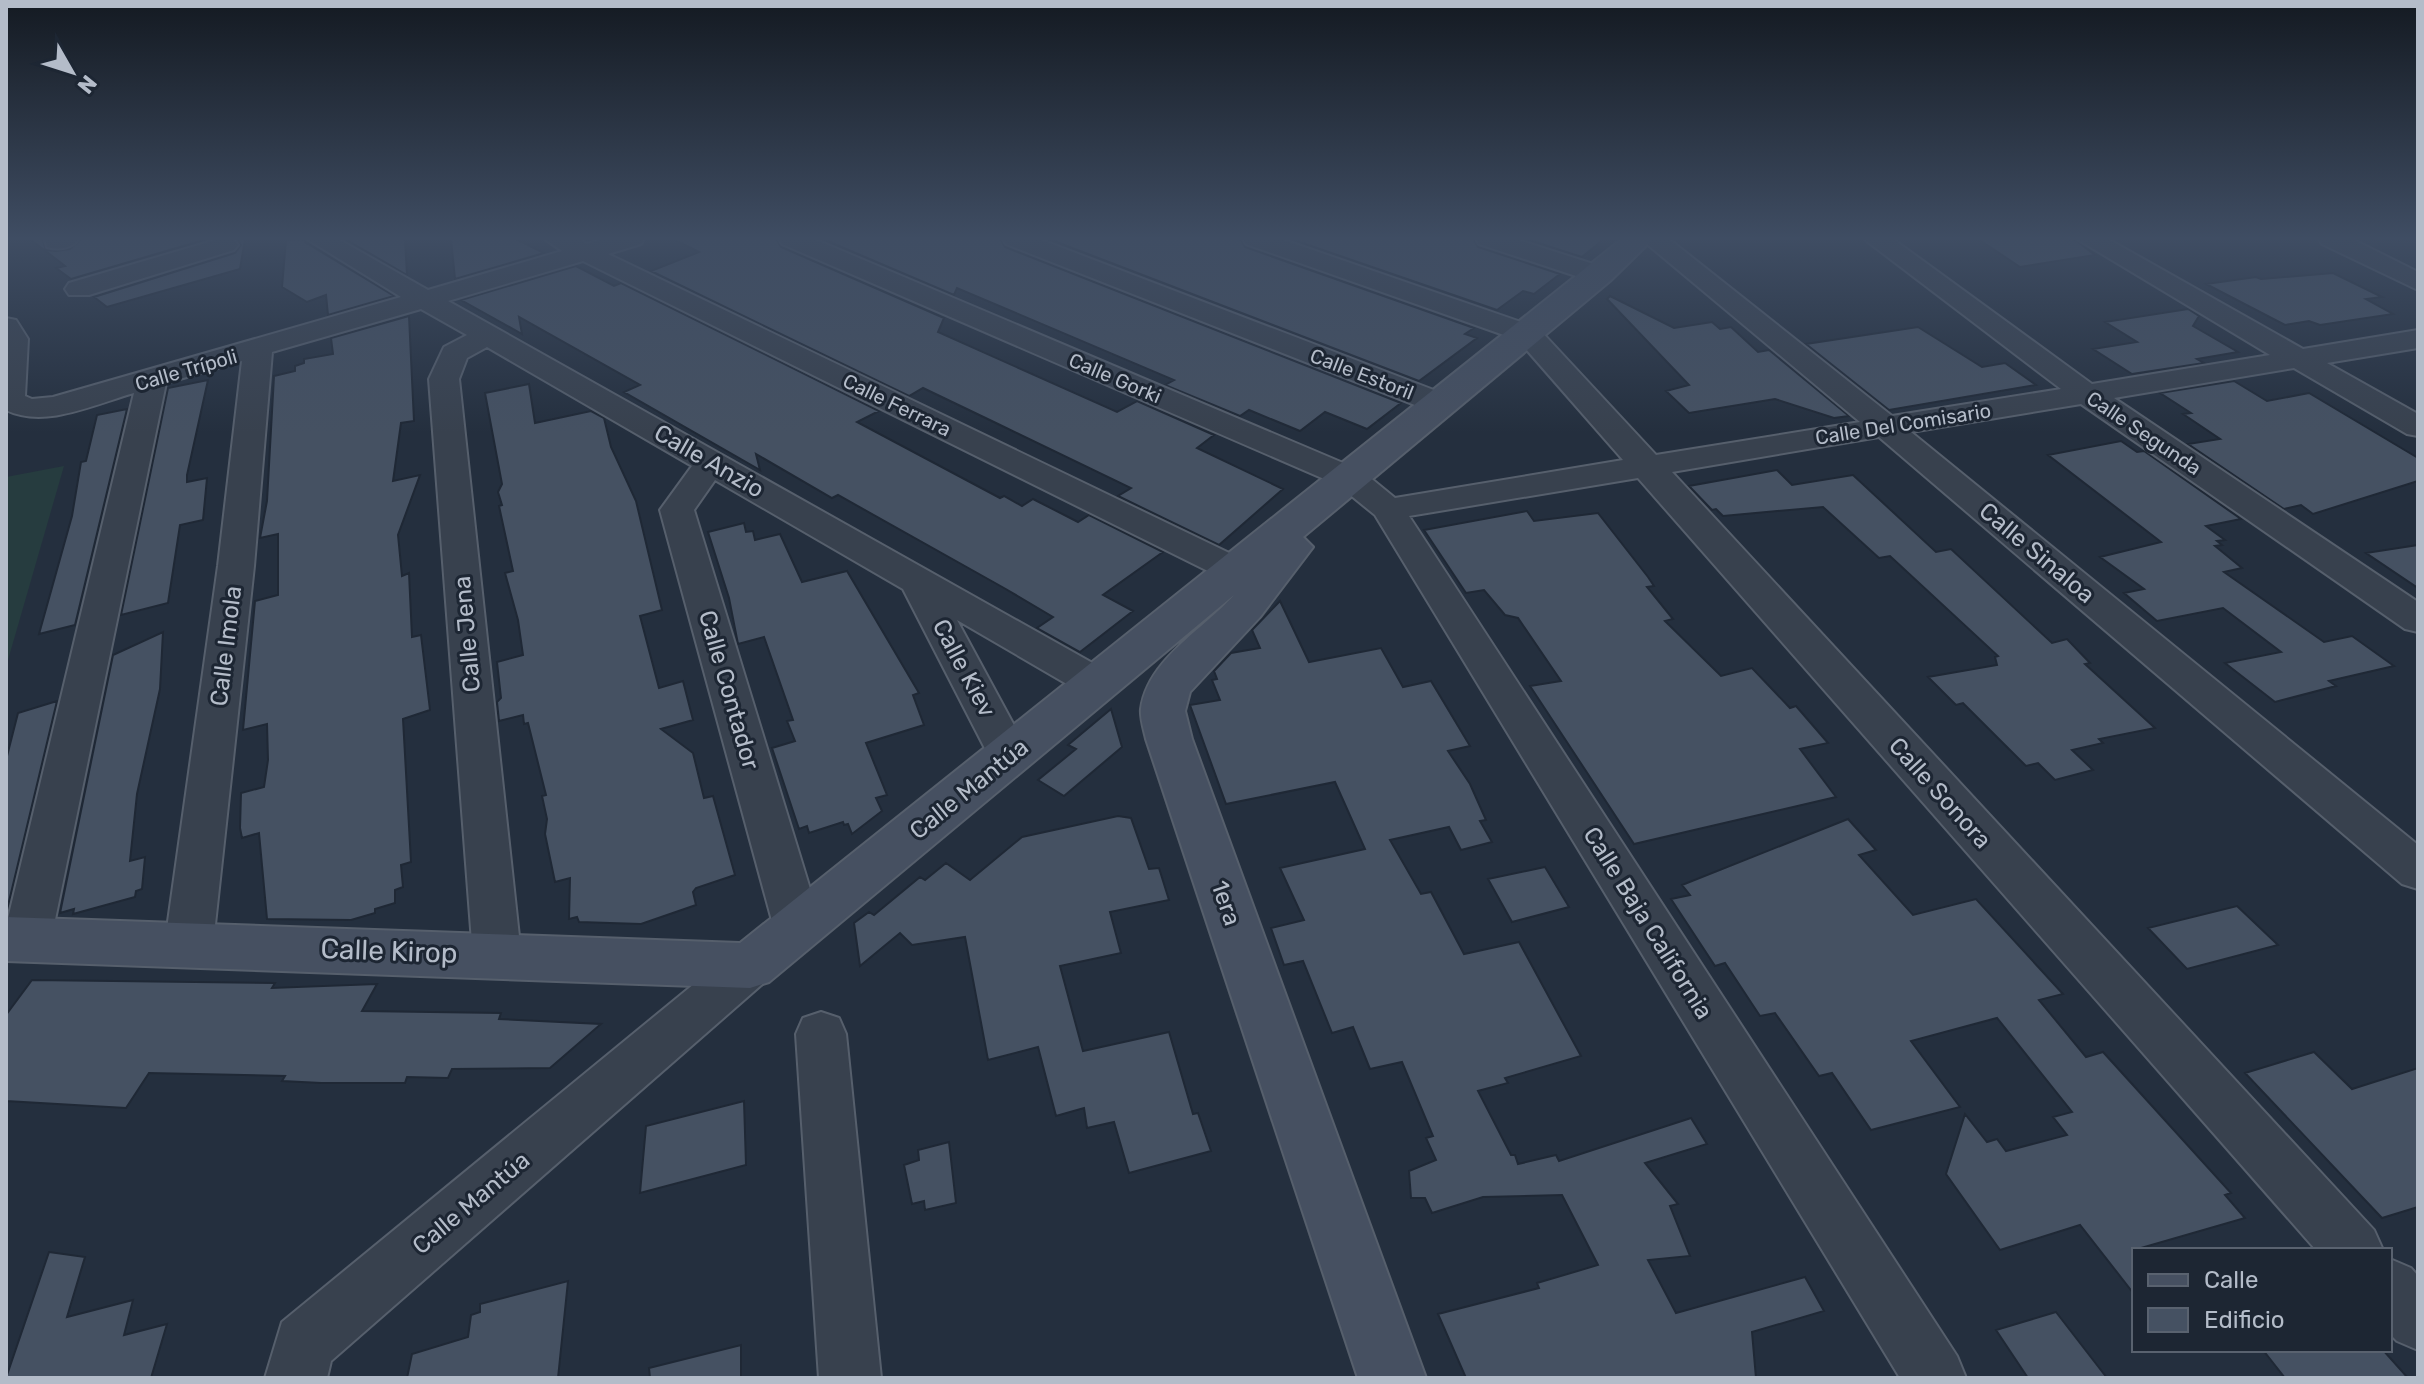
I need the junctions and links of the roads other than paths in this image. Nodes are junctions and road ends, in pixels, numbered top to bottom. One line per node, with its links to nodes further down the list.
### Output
1 (413, 304): 15 (street, Calle Trípoli)
2 (431, 304): 13 (street, Calle Anzio)
3 (689, 304): 25 (street, Calle Ferrara)
4 (937, 304): 24 (street, Calle Gorki)
5 (1182, 304): 19 (street, Calle Estoril)
6 (1441, 304): 12 (street)
7 (1565, 304): 12 (street, Calle Mantúa)
8 (1733, 304): 20 (street, Calle Sinaloa)
9 (1964, 304): 18 (street, Calle Segunda)
10 (2201, 304): 16 (street)
11 (6, 326): 17 (street, Calle Trípoli)
12 (1528, 334): 19 (street, Calle Mantúa); 23 (street, Calle Sonora)
13 (487, 336): 22 (street, Calle Anzio); 34 (street, Calle Jena)
14 (2418, 339): 16 (street, Calle Del Comisario)
15 (258, 349): 17 (street, Calle Trípoli); 33 (street, Calle Imola)
16 (2298, 359): 18 (street, Calle Del Comisario); 21 (street)
17 (152, 380): 32 (street, Calle Kirop)
18 (2087, 394): 20 (street, Calle Del Comisario); 27 (street, Calle Segunda)
19 (1441, 404): 24 (street, Calle Mantúa)
20 (1886, 427): 23 (street, Calle Del Comisario); 30 (street, Calle Sinaloa)
21 (2418, 427)
22 (711, 462): 26 (street, Calle Anzio); 31 (street, Calle Contador)
23 (1645, 466): 24 (street, Calle Del Comisario); 37 (street, Calle Sonora)
24 (1369, 494): 25 (street, Calle Mantúa); 42 (street, 1era); 43 (street, Calle Baja California)
25 (1237, 571): 28 (street, Calle Mantúa)
26 (918, 582): 28 (street, Calle Anzio); 29 (street, Calle Kiev)
27 (2418, 620)
28 (1098, 684): 29 (street, Calle Mantúa)
29 (1009, 755): 31 (street, Calle Mantúa)
30 (2418, 871)
31 (798, 928): 35 (street, Calle Mantúa)
32 (16, 939): 33 (street, Calle Kirop)
33 (189, 943): 34 (street, Calle Kirop)
34 (497, 955): 35 (street, Calle Kirop)
35 (750, 966): 40 (street, Calle Mantúa)
36 (821, 1034): 41 (street)
37 (2352, 1248)
38 (2392, 1291): 39 (street)
39 (2418, 1320)
40 (300, 1361)
41 (850, 1378)
42 (1392, 1378)
43 (1935, 1378)

